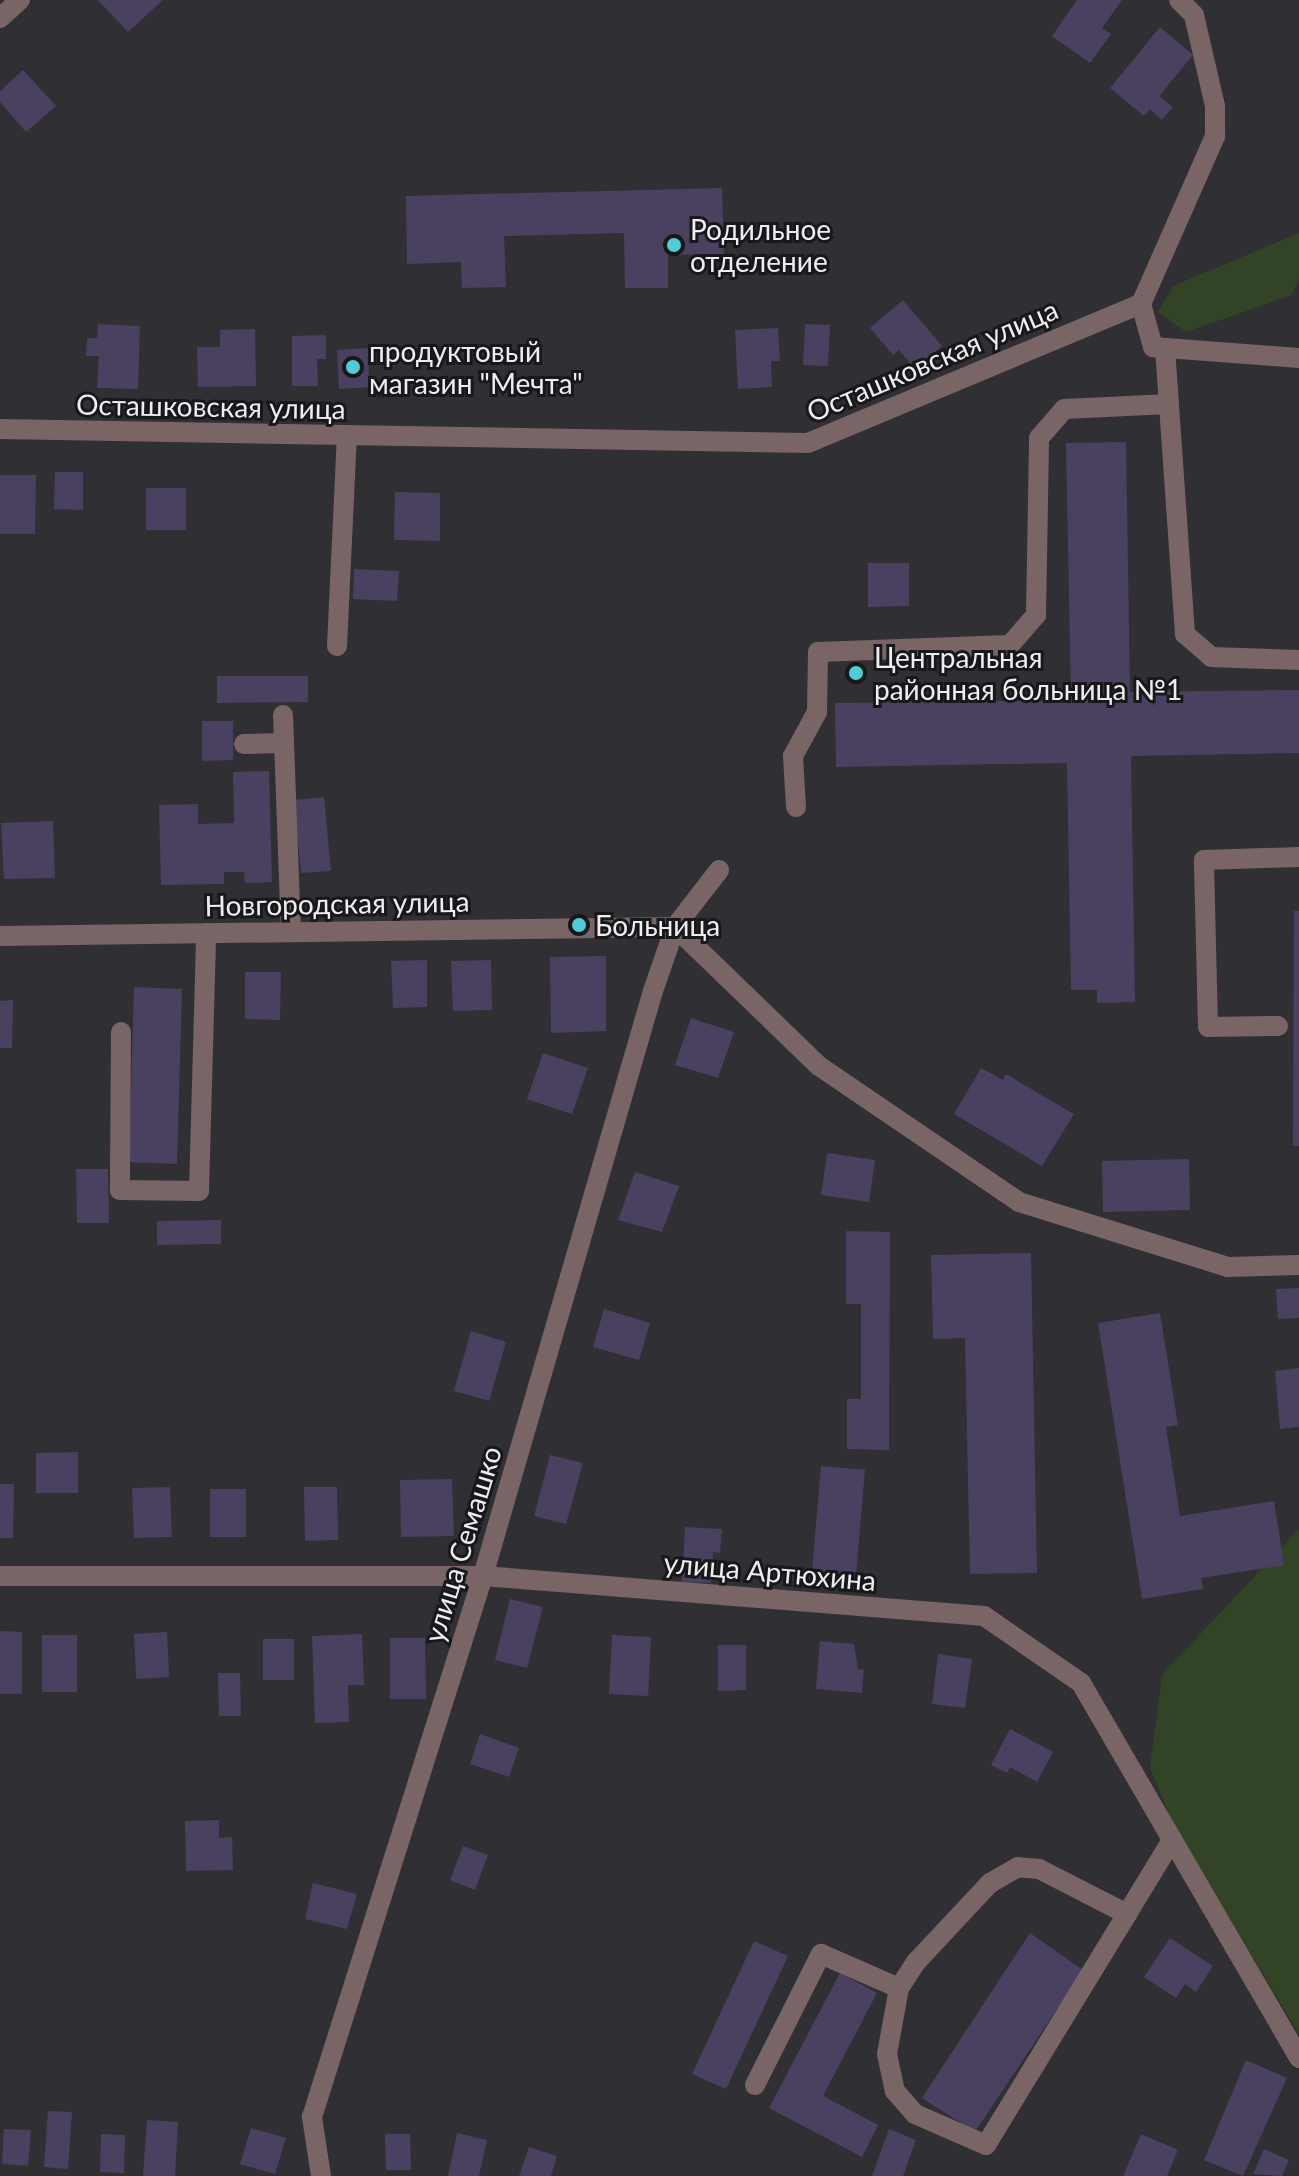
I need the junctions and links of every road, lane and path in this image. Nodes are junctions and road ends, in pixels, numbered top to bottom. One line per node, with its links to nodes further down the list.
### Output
1 (20, 0): 3 (street)
2 (1179, 0): 4 (street)
3 (0, 18)
4 (1145, 294): 5 (street); 9 (street, Осташковская улица)
5 (1165, 348): 6 (street); 7 (street)
6 (1299, 358)
7 (1169, 404): 11 (street); 15 (street)
8 (0, 429): 9 (street, Осташковская улица)
9 (347, 437): 10 (street)
10 (337, 646)
11 (1299, 660)
12 (283, 715): 13 (street)
13 (284, 743): 14 (street); 19 (street)
14 (244, 744)
15 (796, 807)
16 (1299, 857): 22 (street)
17 (719, 870): 18 (street)
18 (675, 927): 19 (street, Новгородская улица); 24 (street); 26 (street, улица Семашко)
19 (291, 932): 20 (street, Новгородская улица)
20 (206, 933): 21 (street, Новгородская улица); 23 (street)
21 (0, 936)
22 (1278, 1026)
23 (121, 1032)
24 (1299, 1265)
25 (0, 1576): 26 (street, улица Артюхина)
26 (483, 1576): 27 (street, улица Артюхина); 32 (street, улица Семашко)
27 (1172, 1840): 28 (street); 30 (street, улица Артюхина)
28 (1127, 1914): 29 (street); 29 (street)
29 (899, 1988): 31 (street)
30 (1299, 2058)
31 (755, 2085)
32 (321, 2176)

